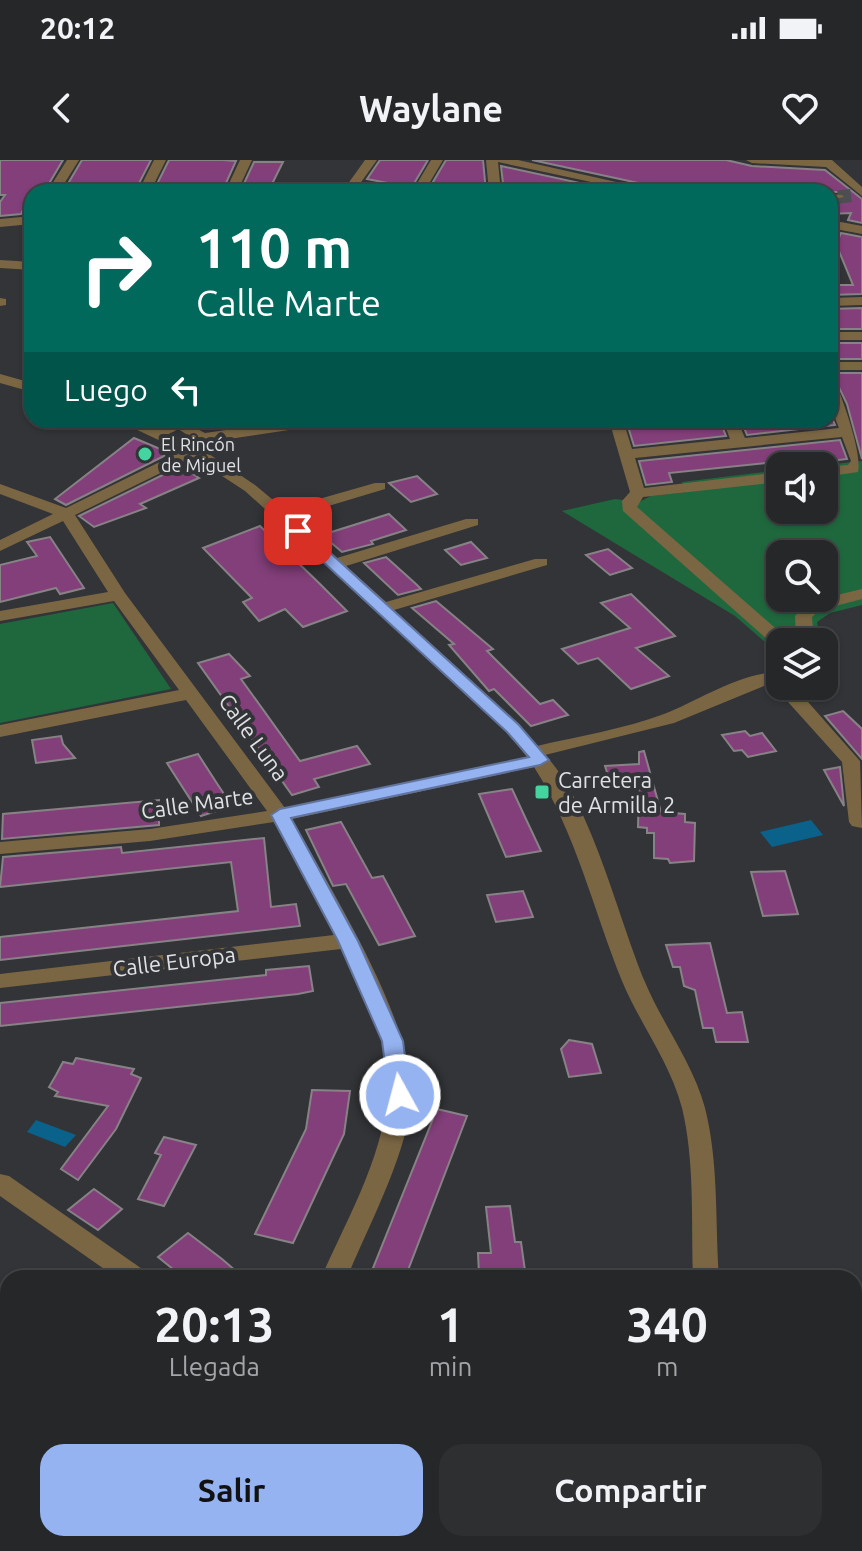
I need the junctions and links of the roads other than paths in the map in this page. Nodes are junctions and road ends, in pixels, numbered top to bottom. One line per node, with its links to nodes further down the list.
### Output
1 (73, 160): 14 (street)
2 (160, 160): 15 (street)
3 (246, 160): 16 (street)
4 (371, 160): 17 (street)
5 (437, 160): 18 (street)
6 (492, 160): 19 (street)
7 (502, 160): 12 (street)
8 (554, 160): 12 (street)
9 (752, 160): 10 (street)
10 (806, 162): 11 (street)
11 (827, 162): 22 (street)
12 (542, 168): 13 (street)
13 (570, 174): 20 (street); 21 (street)
14 (58, 184)
15 (148, 184)
16 (235, 184)
17 (354, 184)
18 (423, 184)
19 (494, 184)
20 (572, 184)
21 (617, 184)
22 (860, 194)
23 (24, 221): 24 (street)
24 (0, 223)
25 (838, 226): 26 (street)
26 (862, 230)
27 (0, 264): 28 (street)
28 (24, 266)
29 (862, 301): 30 (street)
30 (838, 302)
31 (838, 336): 32 (street)
32 (862, 336)
33 (838, 366): 34 (street)
34 (862, 366)
35 (0, 378): 36 (street)
36 (24, 386)
37 (838, 408): 42 (street)
38 (177, 428): 44 (street)
39 (261, 428): 44 (street)
40 (618, 428): 45 (street)
41 (733, 428): 43 (street)
42 (847, 432): 43 (street); 46 (street)
43 (739, 442): 45 (street)
44 (200, 447): 51 (street); 52 (street)
45 (626, 454): 50 (street)
46 (838, 471)
47 (766, 479): 50 (street)
48 (380, 486): 52 (street)
49 (0, 489): 51 (street)
50 (634, 497): 62 (street)
51 (66, 513): 54 (street); 58 (street, Calle Luna)
52 (281, 515): 56 (street)
53 (472, 522): 56 (street)
54 (0, 546)
55 (541, 562): 59 (street)
56 (334, 564): 59 (street)
57 (862, 594): 61 (street)
58 (118, 595): 60 (street); 64 (street, Calle Luna)
59 (383, 608): 67 (street)
60 (0, 616)
61 (804, 628)
62 (766, 629)
63 (766, 679): 67 (street, Calle Marte)
64 (193, 693): 66 (street); 69 (street, Calle Luna)
65 (799, 700): 68 (street)
66 (0, 731)
67 (537, 756): 69 (street, Calle Marte); 77 (street)
68 (857, 761): 70 (street)
69 (280, 815): 71 (street, Calle Marte); 72 (street, Calle Luna)
70 (861, 822)
71 (0, 848)
72 (348, 941): 73 (street, Calle Europa); 76 (street, Calle Luna)
73 (0, 981)
74 (0, 1183): 75 (street)
75 (125, 1270)
76 (337, 1270)
77 (706, 1270)

